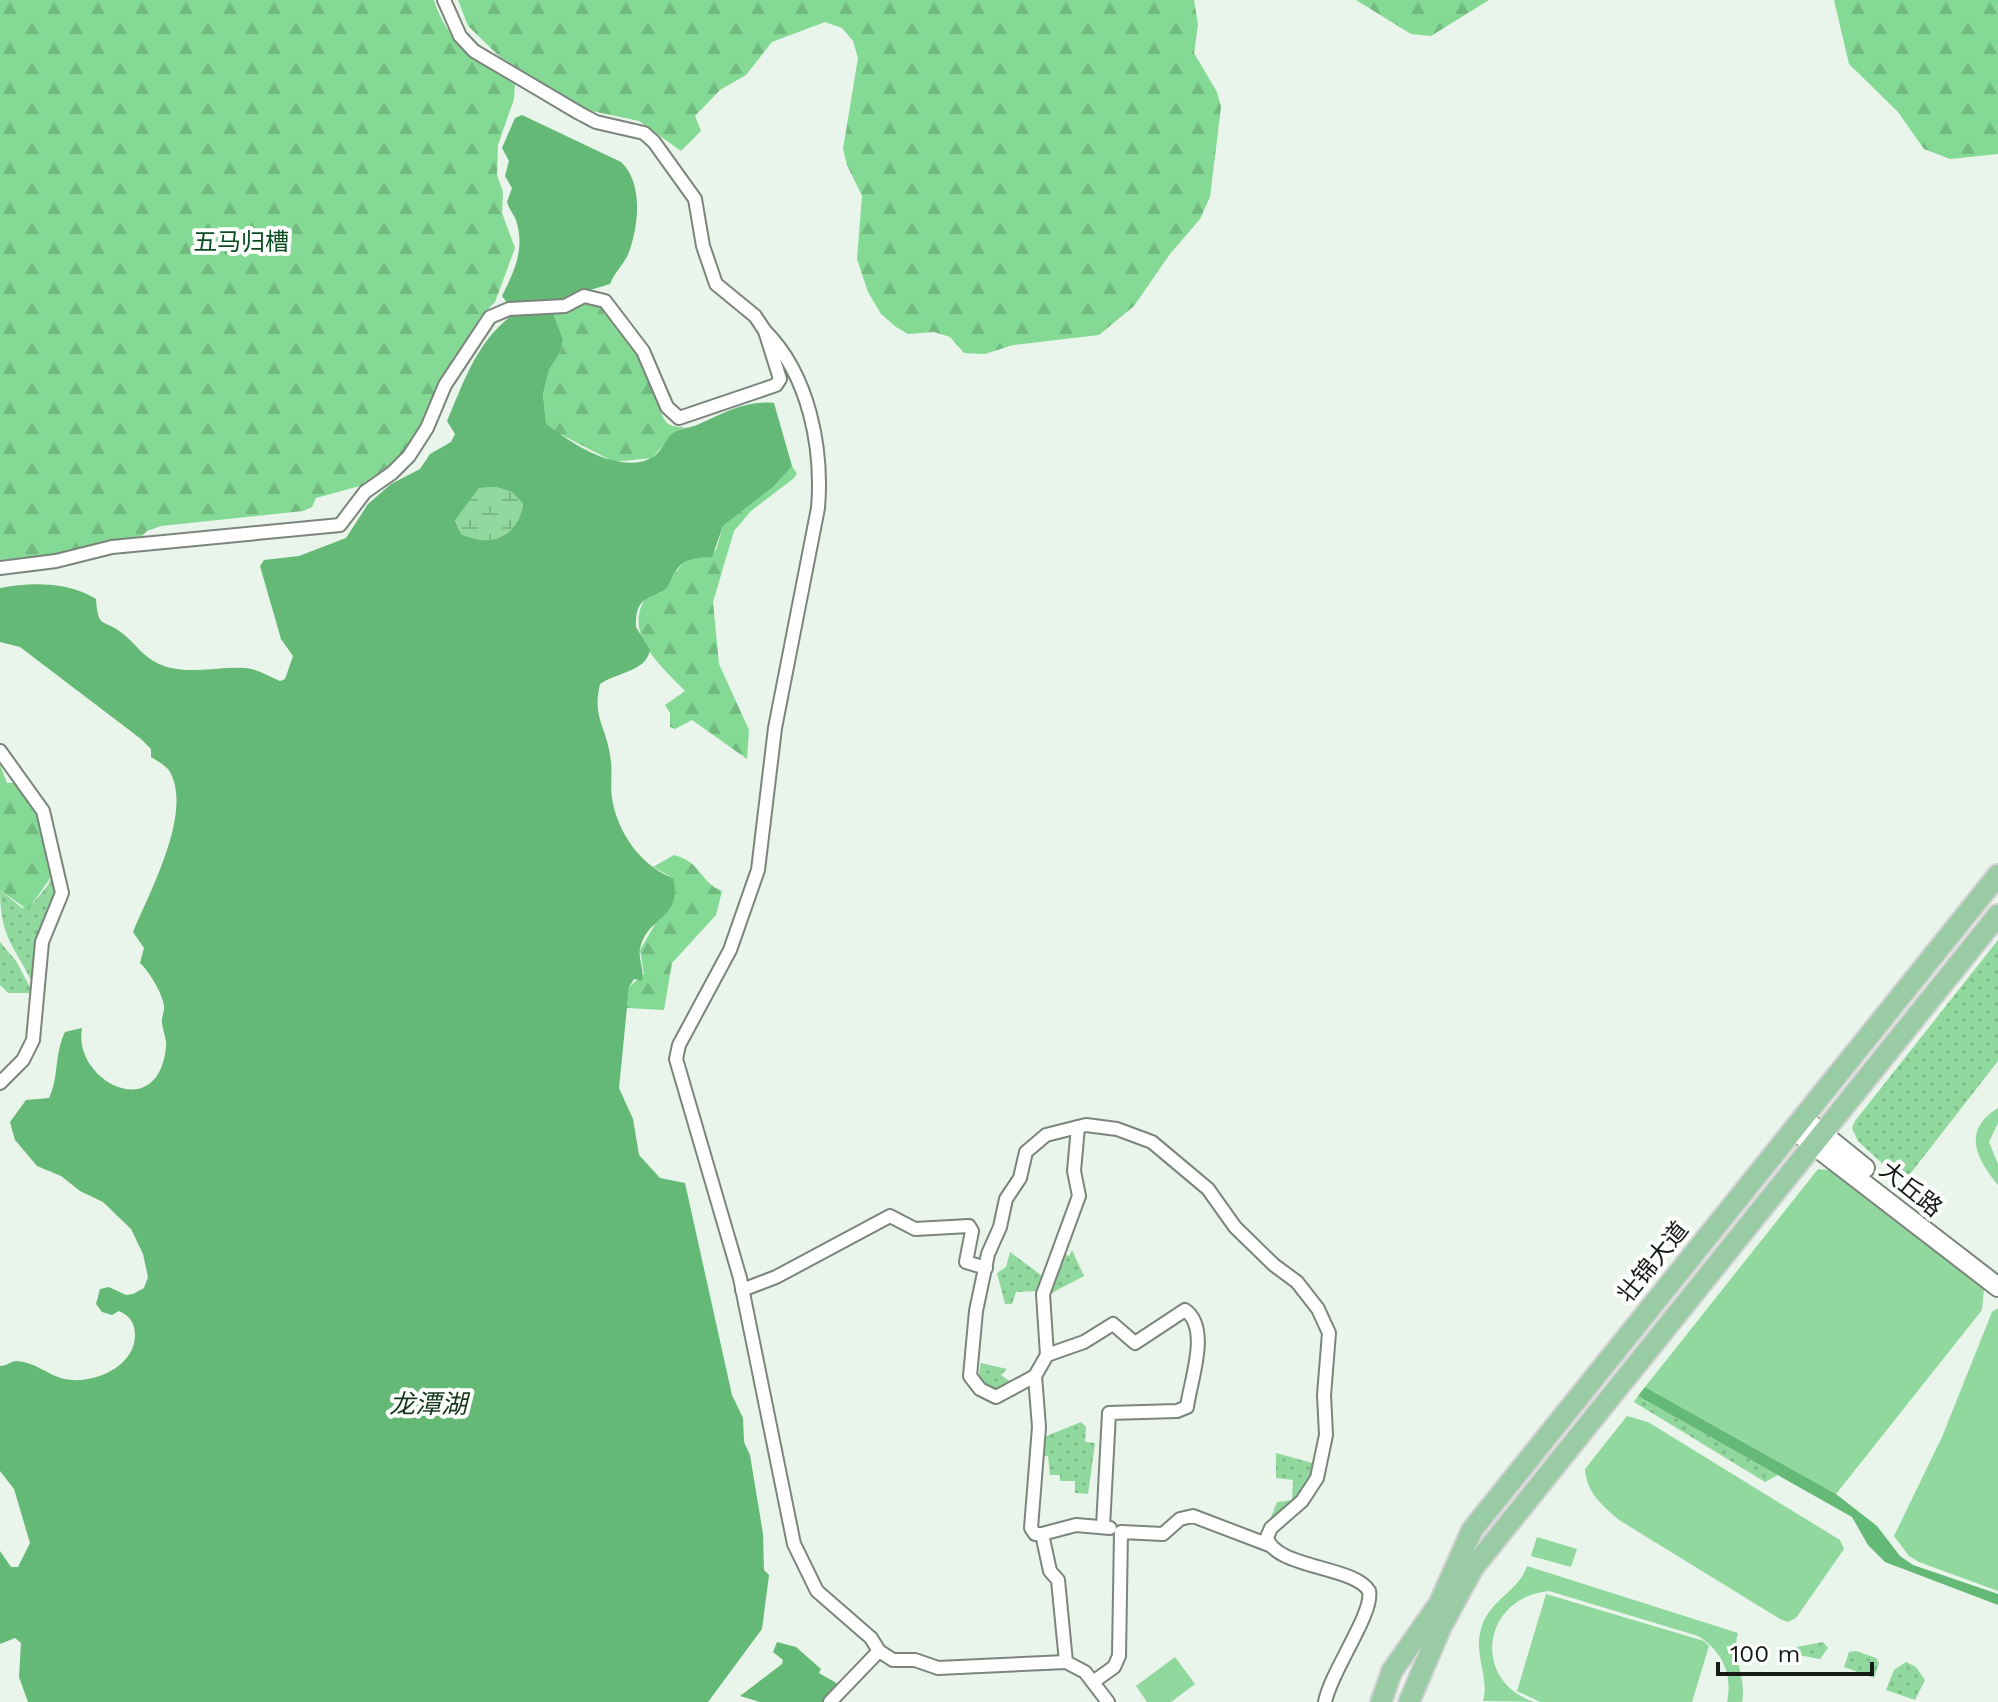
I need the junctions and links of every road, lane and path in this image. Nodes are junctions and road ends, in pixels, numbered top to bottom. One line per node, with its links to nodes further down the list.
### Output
1 (444, 0): 2 (street)
2 (765, 331): 3 (street); 14 (street)
3 (0, 568)
4 (0, 751): 7 (street)
5 (1998, 875): 8 (main road, 壮锦大道)
6 (1998, 915): 10 (main road, 壮锦大道)
7 (0, 1083)
8 (1798, 1123): 10 (main road, 大丘路); 27 (main road, 壮锦大道)
9 (1078, 1127): 11 (street); 15 (street); 20 (street)
10 (1817, 1138): 12 (main road, 大丘路); 13 (main road, 大丘路); 28 (main road, 壮锦大道)
11 (986, 1268): 14 (street); 16 (street)
12 (1998, 1275)
13 (1998, 1287)
14 (742, 1290): 21 (street)
15 (1047, 1355): 16 (street); 17 (street)
16 (1035, 1376): 19 (street)
17 (1103, 1527): 18 (street); 19 (street)
18 (1121, 1532): 20 (street); 23 (street)
19 (1042, 1534): 22 (street)
20 (1269, 1545): 26 (street)
21 (879, 1651): 22 (street); 24 (street)
22 (1066, 1662): 23 (street)
23 (1093, 1682): 25 (street)
24 (830, 1702)
25 (1108, 1702)
26 (1325, 1702)
27 (1381, 1702)
28 (1409, 1702)

